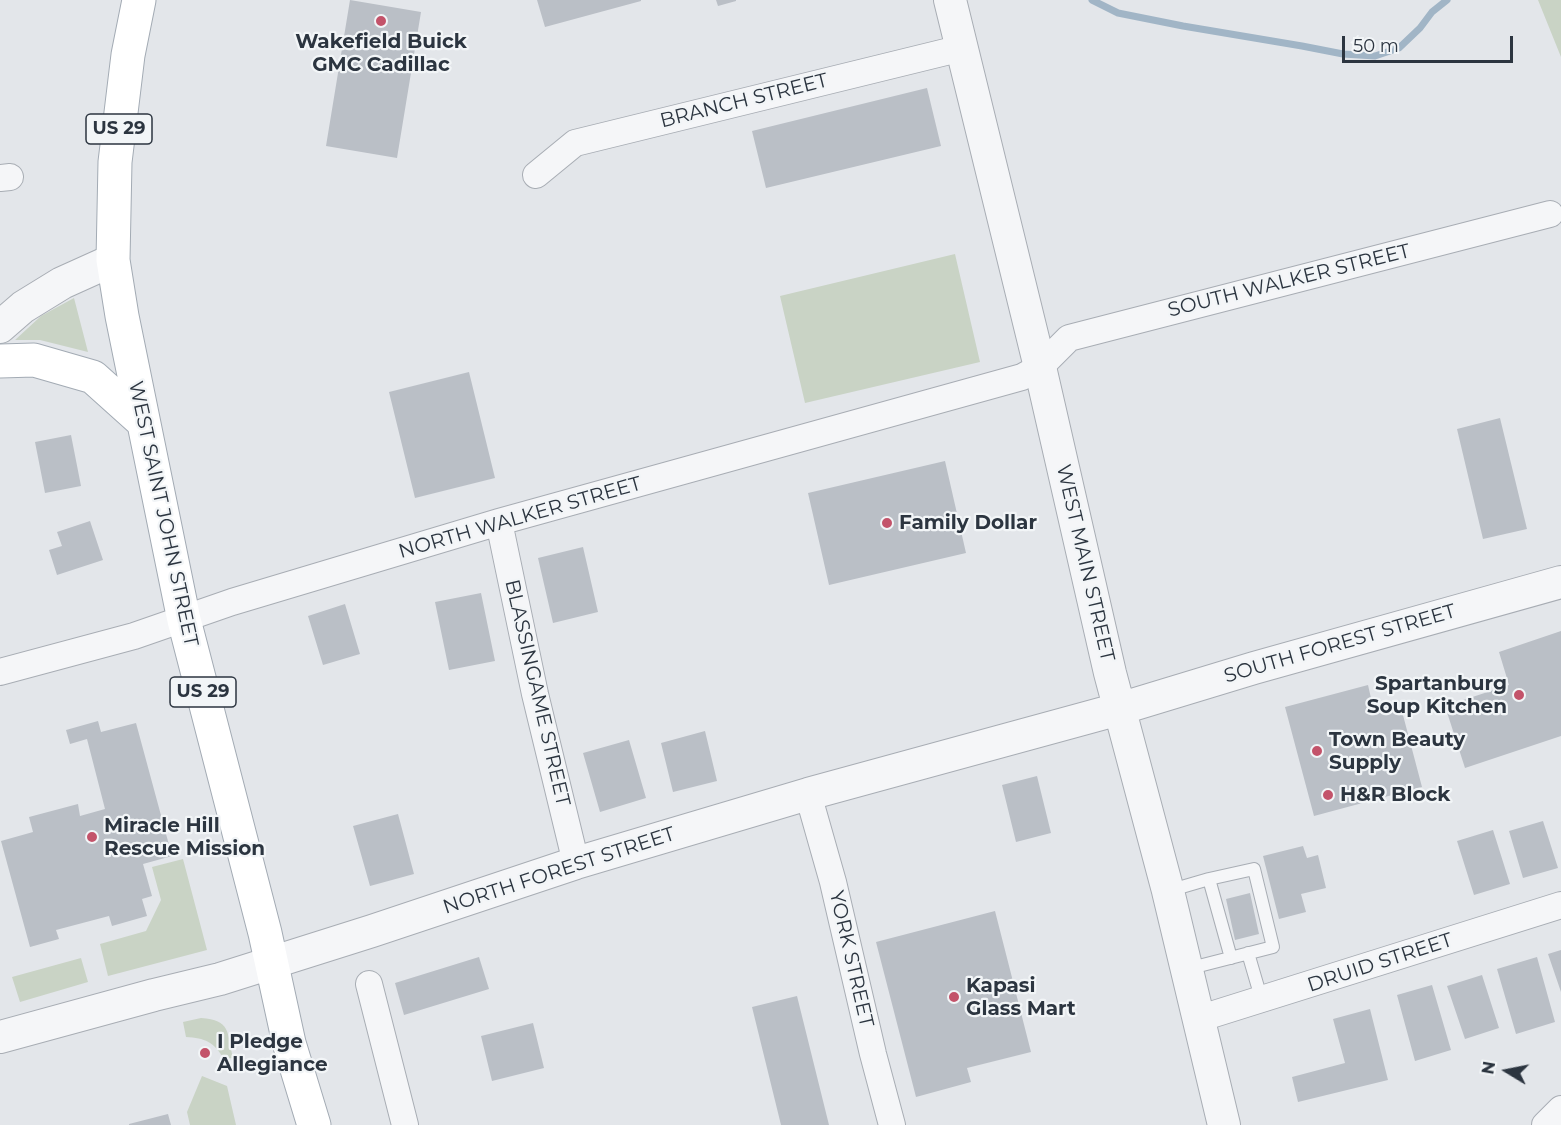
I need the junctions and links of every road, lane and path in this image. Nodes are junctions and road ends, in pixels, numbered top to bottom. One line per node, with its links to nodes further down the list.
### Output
1 (139, 0): 6 (main road, WEST SAINT JOHN STREET / US 29)
2 (950, 0): 3 (street, WEST MAIN STREET)
3 (962, 48): 4 (street, BRANCH STREET); 9 (street, WEST MAIN STREET)
4 (536, 175)
5 (1550, 214): 9 (street, SOUTH WALKER STREET)
6 (113, 260): 7 (street); 10 (main road, WEST SAINT JOHN STREET / US 29)
7 (0, 327)
8 (0, 361): 10 (main road)
9 (1040, 367): 11 (street, NORTH WALKER STREET); 15 (street, WEST MAIN STREET)
10 (142, 421): 13 (main road, WEST SAINT JOHN STREET / US 29)
11 (499, 522): 13 (street, NORTH WALKER STREET); 17 (street, BLASSINGAME STREET)
12 (1561, 582): 15 (street, SOUTH FOREST STREET)
13 (184, 620): 14 (street, NORTH WALKER STREET); 23 (main road, WEST SAINT JOHN STREET / US 29)
14 (0, 672)
15 (1119, 708): 16 (street, NORTH FOREST STREET); 19 (street, WEST MAIN STREET)
16 (808, 794): 17 (street, NORTH FOREST STREET); 32 (street, YORK STREET)
17 (576, 863): 23 (street, NORTH FOREST STREET)
18 (1209, 879): 19 (lane); 21 (lane); 22 (lane)
19 (1168, 891): 24 (street, WEST MAIN STREET)
20 (1561, 905): 26 (street, DRUID STREET)
21 (1248, 953): 22 (lane); 26 (lane)
22 (1231, 958): 24 (lane)
23 (272, 962): 28 (street, NORTH FOREST STREET); 30 (main road, WEST SAINT JOHN STREET / US 29)
24 (1186, 969): 27 (street, WEST MAIN STREET)
25 (369, 984): 31 (street)
26 (1262, 1001): 27 (street, DRUID STREET)
27 (1198, 1019): 33 (street, WEST MAIN STREET)
28 (0, 1037)
29 (1561, 1109): 34 (street)
30 (314, 1125)
31 (405, 1125)
32 (892, 1125)
33 (1224, 1125)
34 (1545, 1125)

